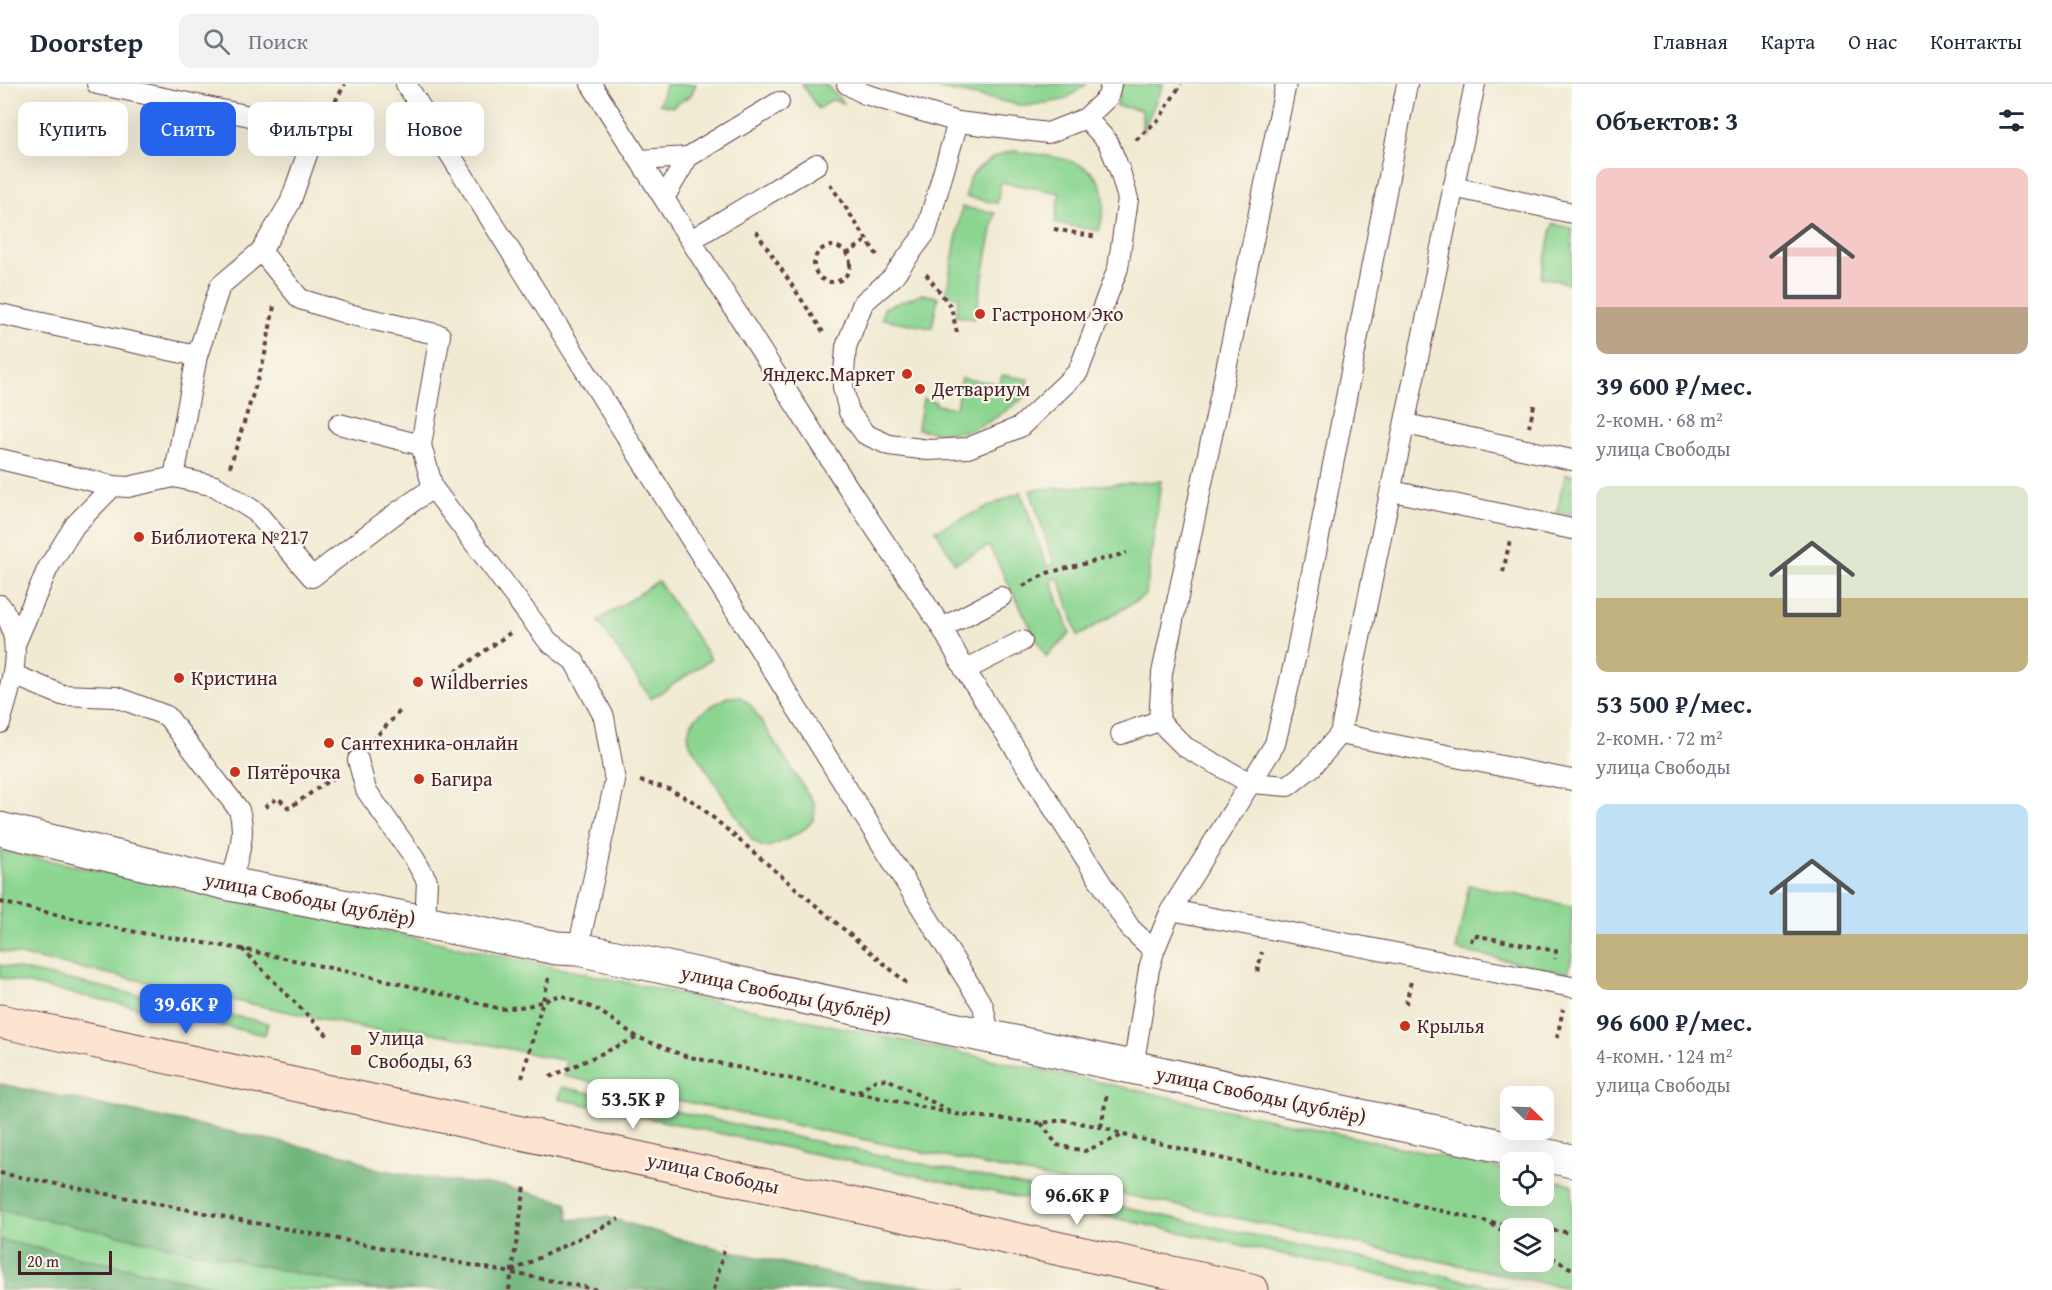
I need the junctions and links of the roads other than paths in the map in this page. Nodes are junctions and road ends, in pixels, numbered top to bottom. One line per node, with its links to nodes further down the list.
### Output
1 (97, 84): 19 (lane)
2 (406, 84): 54 (lane)
3 (591, 84): 13 (lane)
4 (847, 84): 11 (lane)
5 (1112, 84): 10 (lane)
6 (1286, 84): 39 (lane)
7 (1407, 84): 45 (lane)
8 (1475, 84): 15 (lane)
9 (779, 102): 12 (lane)
10 (1086, 118): 11 (lane); 11 (lane)
11 (958, 122)
12 (688, 158): 13 (lane); 16 (lane)
13 (640, 160): 16 (lane)
14 (817, 164): 18 (lane)
15 (1454, 187): 17 (lane); 23 (lane)
16 (664, 198): 18 (lane)
17 (1572, 213)
18 (691, 240): 34 (lane)
19 (261, 251): 21 (lane); 24 (lane)
20 (0, 314): 21 (lane)
21 (197, 356): 27 (lane)
22 (339, 424): 24 (lane)
23 (1406, 424): 26 (lane); 30 (lane)
24 (421, 445): 29 (lane)
25 (0, 459): 28 (lane)
26 (1572, 460)
27 (174, 477): 28 (lane); 29 (lane)
28 (113, 486): 36 (lane)
29 (433, 488): 50 (lane)
30 (1392, 490): 31 (lane); 42 (lane)
31 (1572, 529)
32 (1001, 597): 34 (lane)
33 (0, 605): 36 (lane)
34 (942, 628): 37 (lane)
35 (1022, 641): 37 (lane)
36 (15, 644): 38 (lane)
37 (965, 670): 51 (lane)
38 (14, 675): 40 (lane); 47 (lane)
39 (1159, 721): 41 (lane); 45 (lane)
40 (0, 723)
41 (1121, 734)
42 (1340, 734): 44 (lane); 45 (lane)
43 (358, 760): 49 (lane)
44 (1572, 780)
45 (1250, 783): 48 (lane)
46 (0, 829): 47 (street, улица Свободы (дублёр))
47 (230, 884): 49 (street, улица Свободы (дублёр))
48 (1171, 910): 51 (lane); 52 (lane)
49 (425, 922): 50 (street, улица Свободы (дублёр))
50 (578, 949): 54 (street, улица Свободы (дублёр))
51 (1154, 951): 55 (lane)
52 (1572, 987)
53 (0, 1021): 57 (main road, улица Свободы)
54 (990, 1038): 55 (street, улица Свободы (дублёр))
55 (1121, 1076): 56 (street, улица Свободы (дублёр))
56 (1572, 1161)
57 (1251, 1290)

